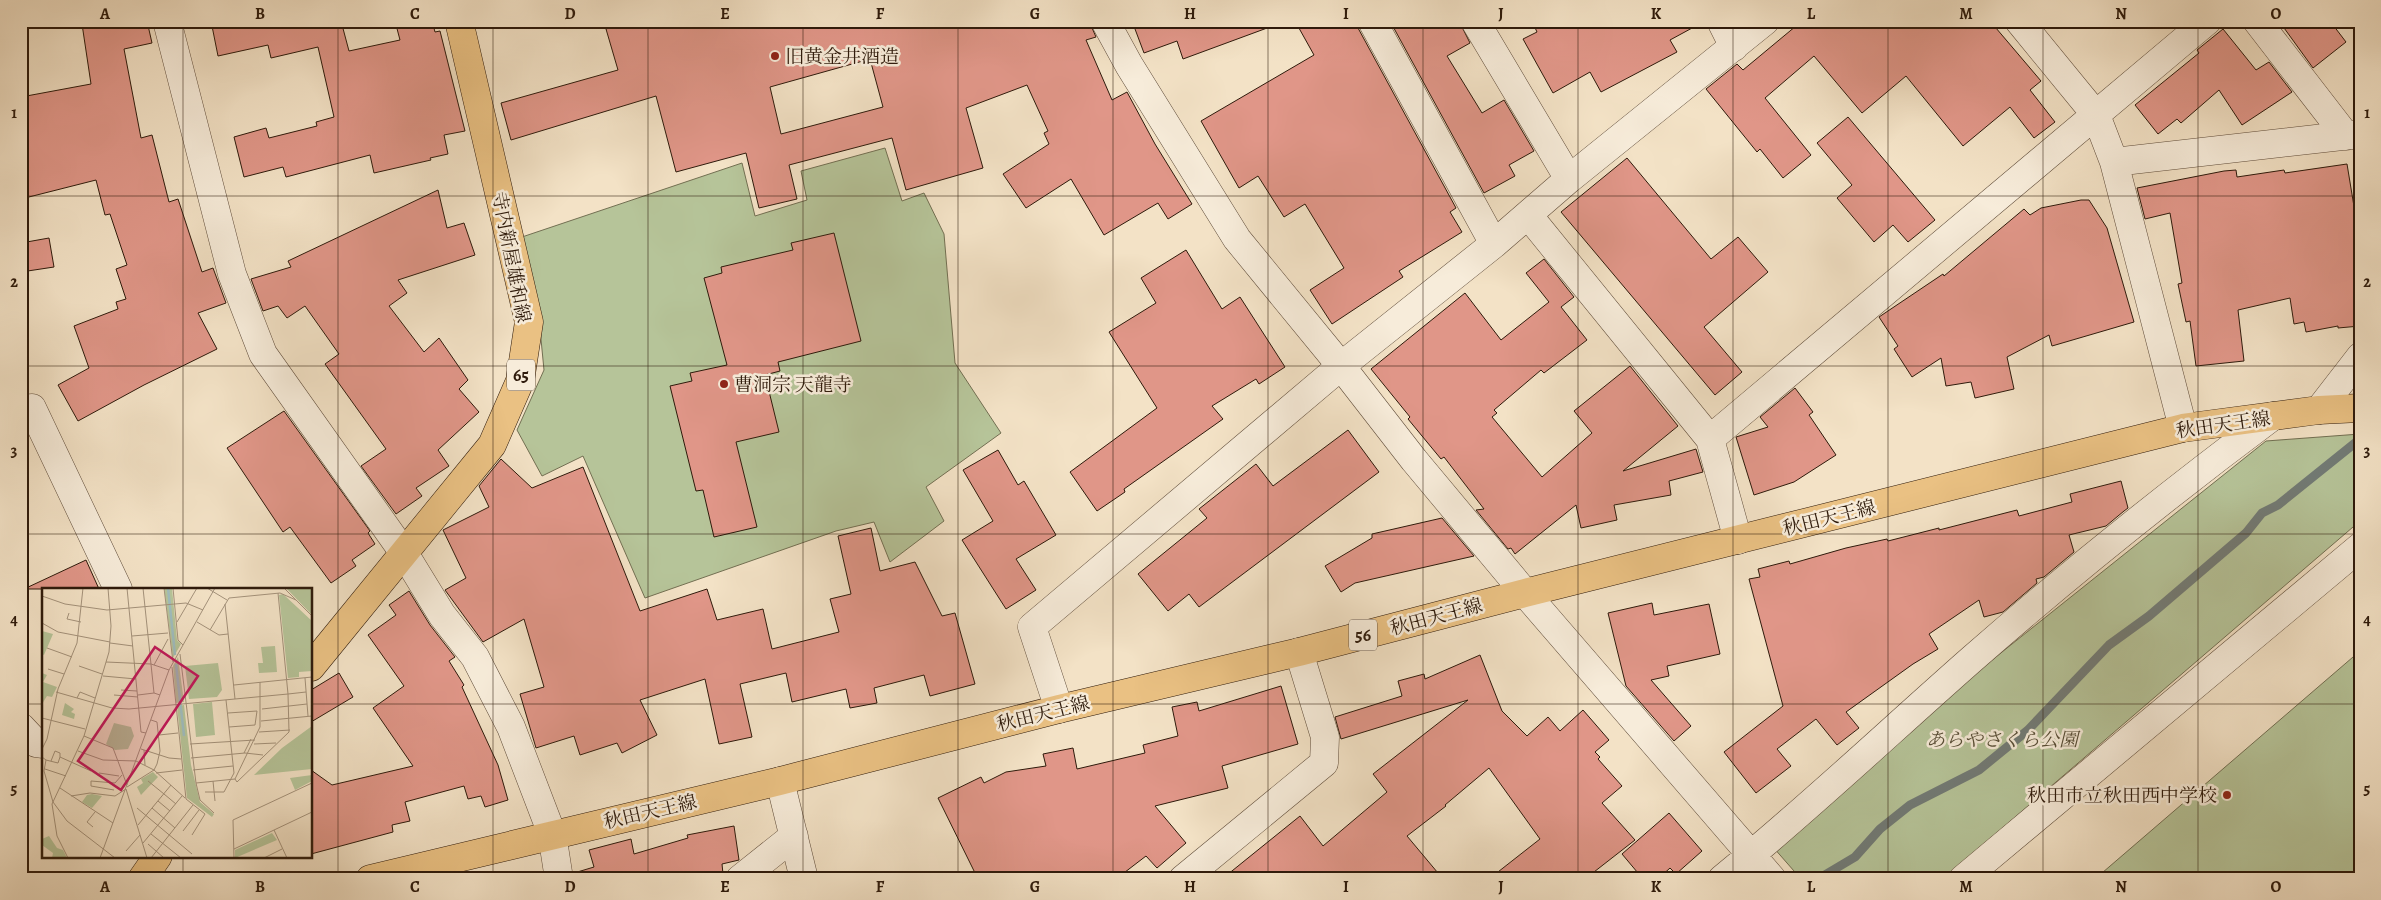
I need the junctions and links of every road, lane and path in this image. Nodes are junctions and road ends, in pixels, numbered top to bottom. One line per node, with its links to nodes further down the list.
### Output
1 (167, 21): 28 (street)
2 (460, 21): 28 (main road, 寺内新屋雄和線 / 65)
3 (1105, 21): 19 (street)
4 (1372, 21): 17 (street)
5 (1476, 21): 15 (street)
6 (1721, 21): 11 (street)
7 (1765, 21): 11 (street)
8 (2018, 21): 12 (street)
9 (2207, 21): 12 (street)
10 (2258, 21): 13 (street)
11 (1734, 47): 15 (street)
12 (2096, 114): 14 (street); 25 (street)
13 (2353, 135): 14 (street)
14 (2114, 162): 24 (street)
15 (1568, 179): 16 (street)
16 (1528, 215): 17 (street); 25 (street)
17 (1494, 244): 19 (street)
18 (2360, 357): 22 (street)
19 (1341, 366): 30 (street); 33 (street)
20 (32, 408): 29 (street)
21 (2360, 408): 22 (main road, 秋田天王線 / 56)
22 (2319, 410): 23 (main road, 秋田天王線 / 56)
23 (2273, 416): 24 (main road, 秋田天王線 / 56); 40 (street)
24 (2182, 428): 26 (main road, 秋田天王線 / 56)
25 (1710, 439): 26 (street)
26 (1738, 540): 30 (main road, 秋田天王線 / 56)
27 (2360, 547): 48 (street)
28 (404, 552): 32 (main road, 寺内新屋雄和線 / 65); 37 (street)
29 (118, 588)
30 (1525, 593): 31 (main road, 秋田天王線 / 56); 40 (street)
31 (1299, 652): 33 (main road, 秋田天王線 / 56); 46 (street)
32 (312, 666)
33 (1059, 709): 36 (main road, 秋田天王線 / 56)
34 (21, 727): 35 (street)
35 (42, 744)
36 (780, 781): 37 (main road, 秋田天王線 / 56); 38 (street)
37 (552, 834): 42 (main road, 秋田天王線 / 56); 43 (street)
38 (794, 836): 44 (street); 45 (street)
39 (157, 858): 41 (main road)
40 (1764, 869): 47 (street)
41 (142, 879)
42 (370, 879)
43 (559, 879)
44 (740, 879)
45 (804, 879)
46 (1182, 879)
47 (1722, 879)
48 (1963, 879)

